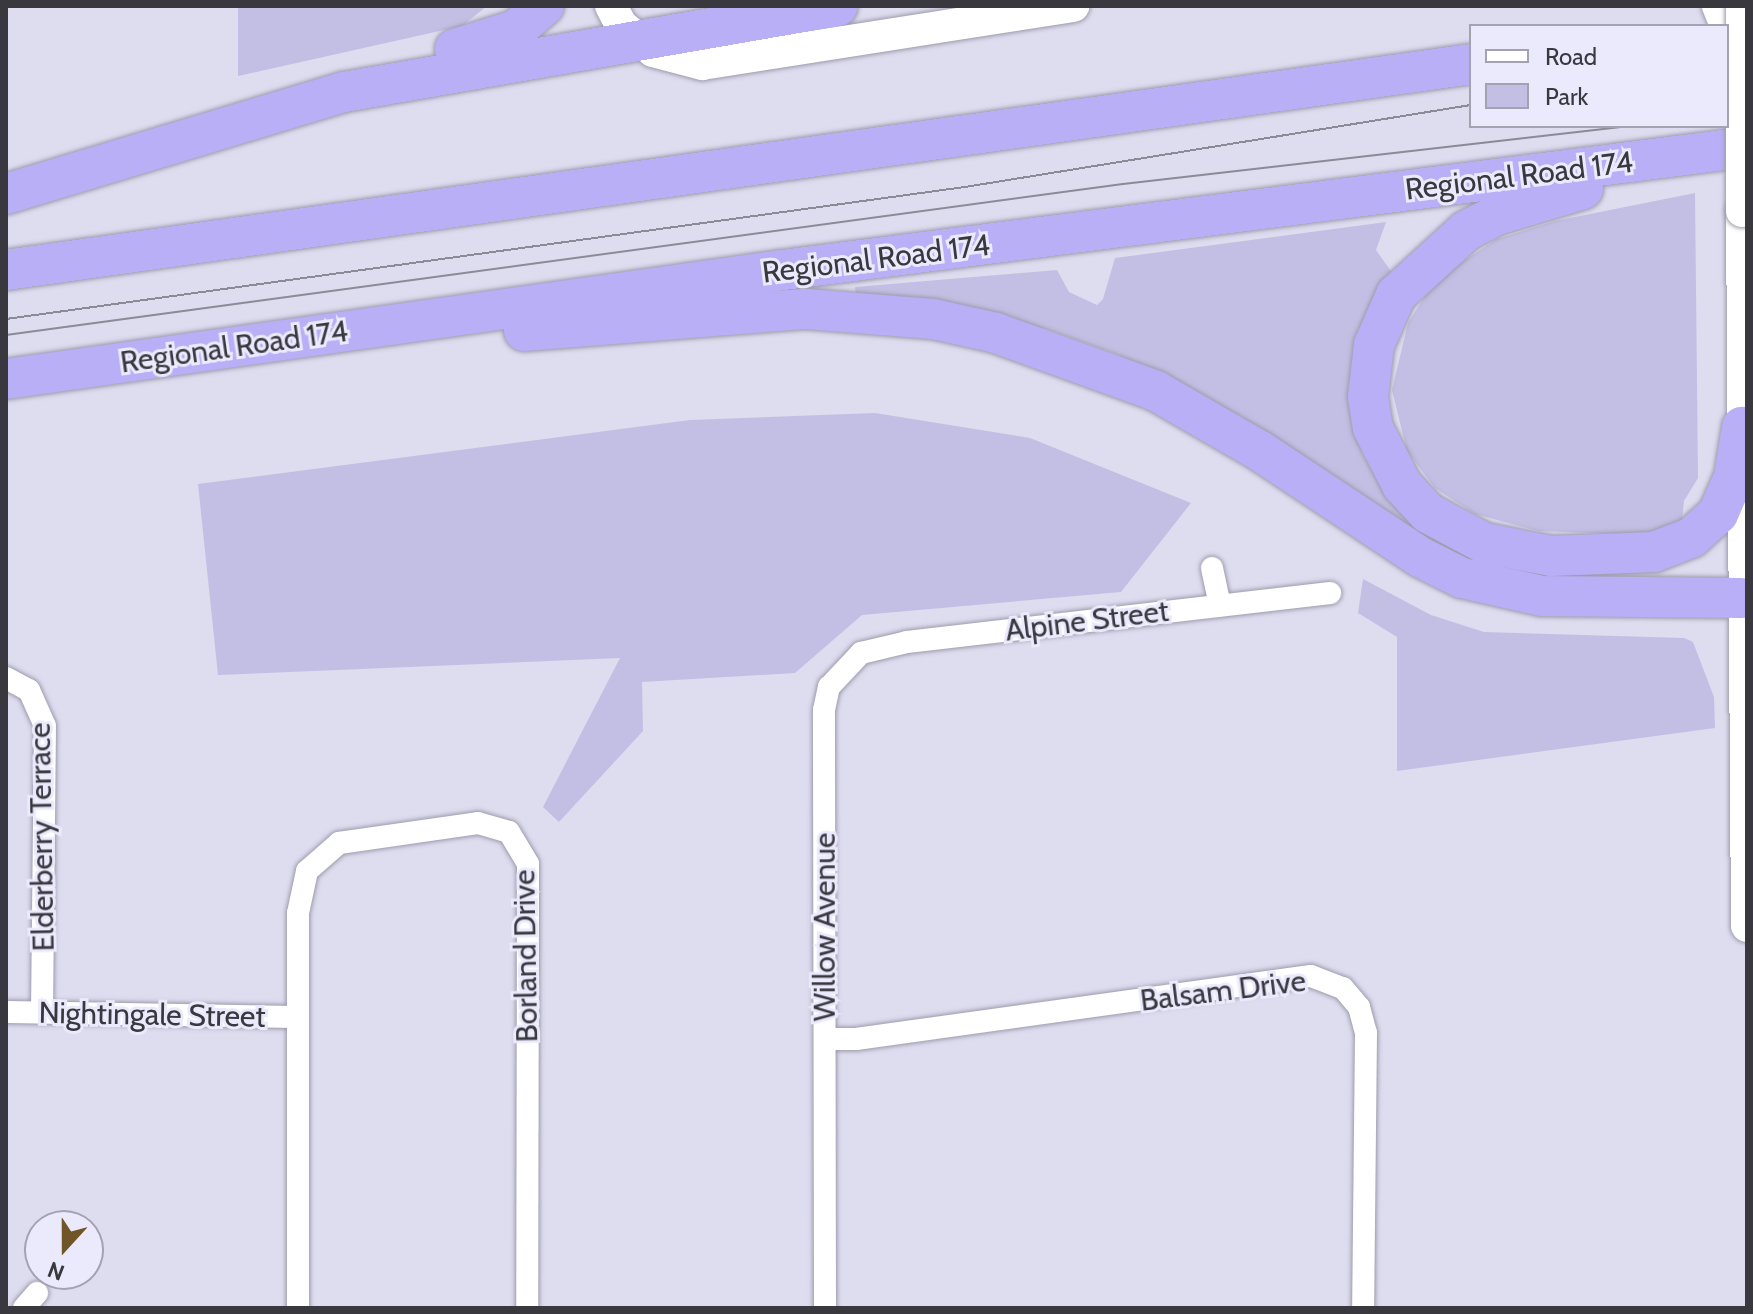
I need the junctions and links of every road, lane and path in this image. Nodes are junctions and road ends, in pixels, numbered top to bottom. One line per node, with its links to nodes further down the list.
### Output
1 (544, 6): 10 (highway)
2 (611, 6): 7 (main road)
3 (838, 6): 7 (highway)
4 (1073, 6): 7 (main road)
5 (1742, 6): 9 (main road, bridge)
6 (1729, 34): 9 (main road)
7 (634, 38): 10 (highway)
8 (1469, 64): 14 (highway)
9 (1741, 70): 17 (main road, bridge)
10 (344, 92): 13 (highway)
11 (1747, 147): 15 (highway, Regional Road 174)
12 (1747, 163): 17 (highway)
13 (6, 194)
14 (6, 270)
15 (122, 362): 16 (highway, Regional Road 174); 20 (highway)
16 (6, 379)
17 (1742, 427): 20 (main road)
18 (1212, 568): 21 (street)
19 (1330, 593): 21 (street, Alpine Street)
20 (1744, 598): 24 (main road)
21 (1220, 605): 22 (street, Alpine Street)
22 (953, 636): 28 (street, Willow Avenue)
23 (6, 678): 26 (street, Elderberry Terrace)
24 (1747, 926)
25 (6, 1012): 26 (street, Nightingale Street)
26 (42, 1013): 27 (street, Nightingale Street)
27 (298, 1017): 29 (street, Borland Drive); 30 (street, Borland Drive)
28 (825, 1039): 31 (street, Willow Avenue); 32 (street, Balsam Drive)
29 (298, 1308)
30 (527, 1308)
31 (825, 1308)
32 (1363, 1308)

